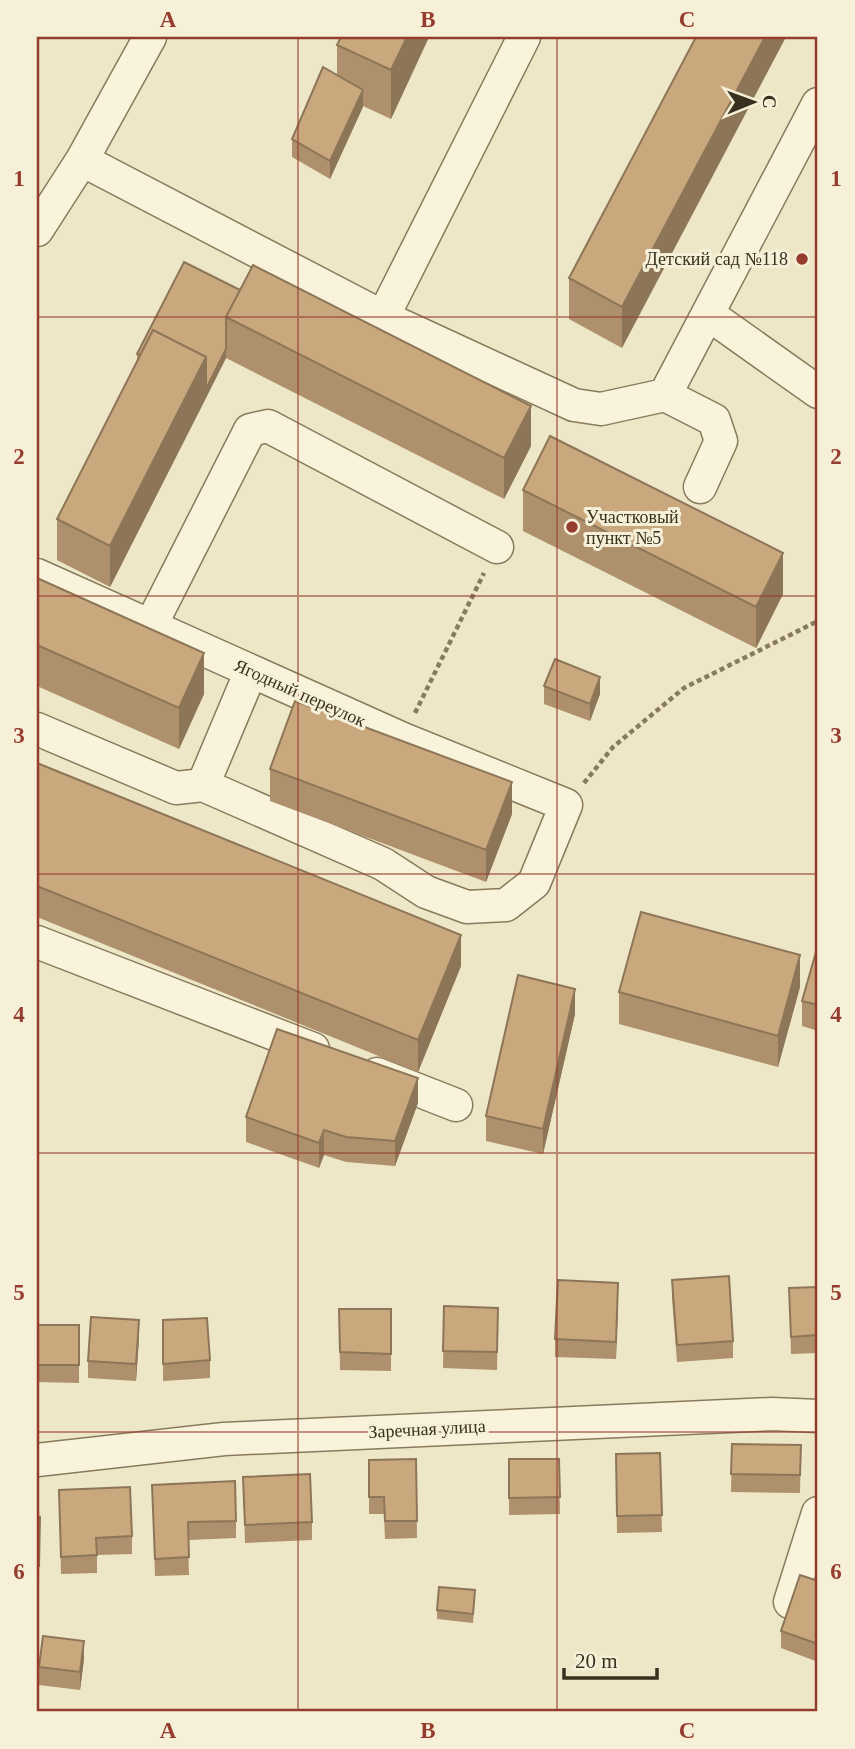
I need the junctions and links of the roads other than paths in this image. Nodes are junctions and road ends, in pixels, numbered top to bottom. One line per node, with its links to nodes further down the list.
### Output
1 (150, 37): 4 (street)
2 (524, 37): 7 (street)
3 (818, 104): 6 (street)
4 (82, 160): 5 (street); 7 (street)
5 (37, 229)
6 (708, 314): 8 (street); 9 (street)
7 (383, 317): 9 (street)
8 (818, 392)
9 (665, 395): 10 (street)
10 (700, 486)
11 (496, 547): 13 (street)
12 (37, 575): 13 (street, Ягодный переулок)
13 (150, 627): 14 (street, Ягодный переулок)
14 (251, 671): 16 (street); 16 (street, Ягодный переулок)
15 (37, 729): 16 (street)
16 (203, 785)
17 (37, 942): 18 (street)
18 (456, 1105)
19 (818, 1416): 20 (street, Заречная улица)
20 (37, 1460)
21 (818, 1513): 22 (street)
22 (790, 1602)

